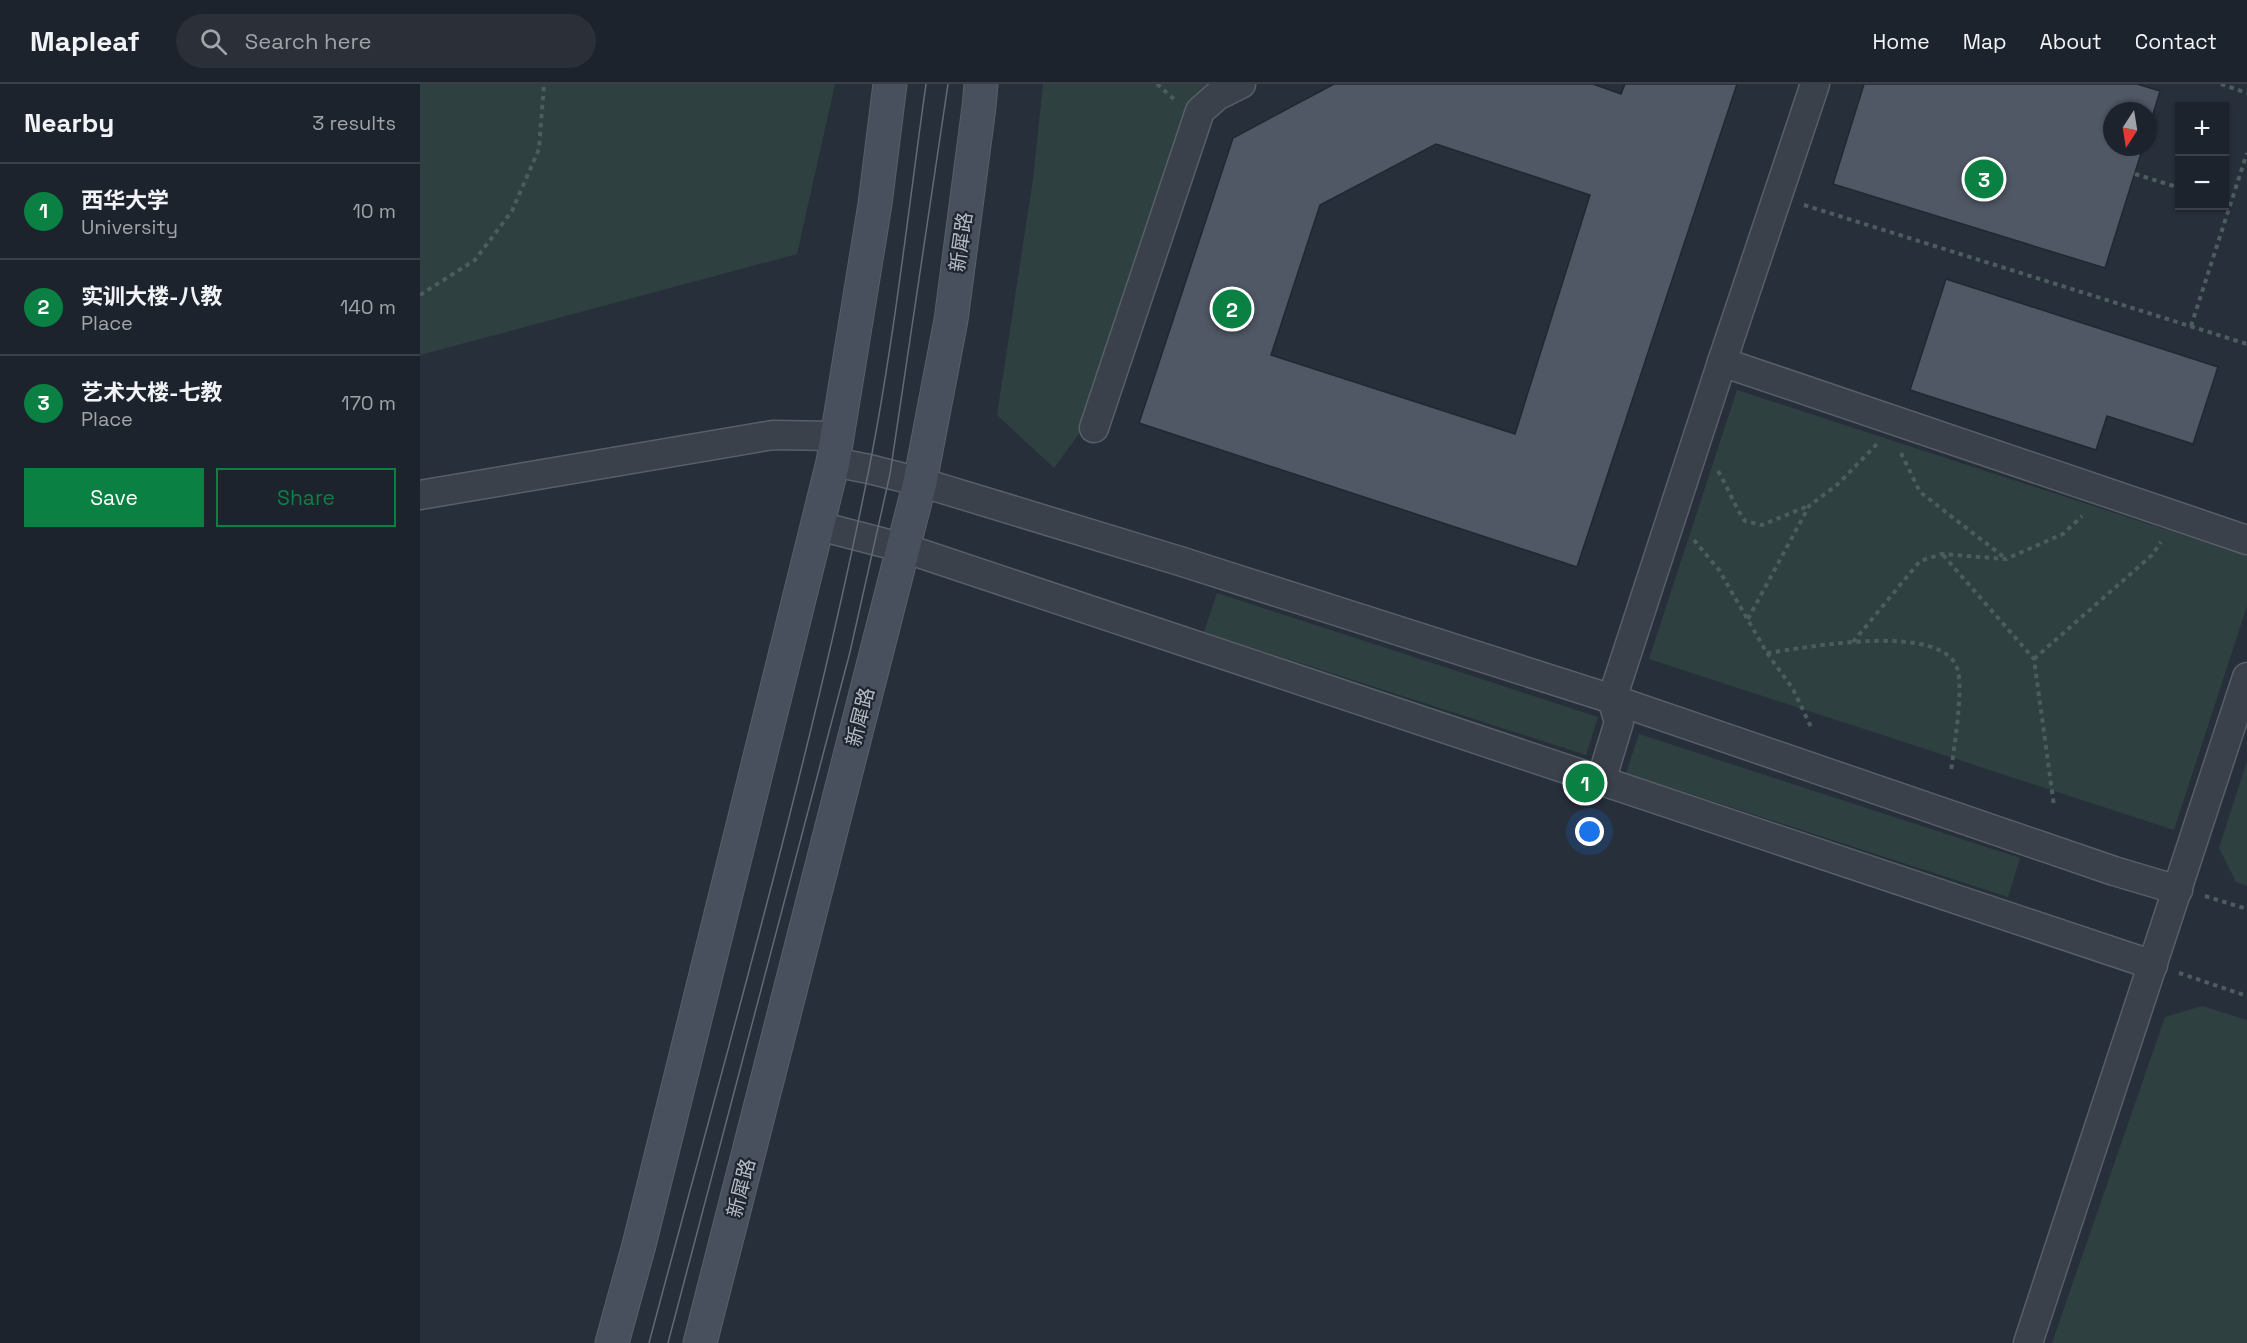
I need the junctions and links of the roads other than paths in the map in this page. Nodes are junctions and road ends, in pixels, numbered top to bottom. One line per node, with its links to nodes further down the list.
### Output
1 (891, 84): 7 (main road)
2 (981, 84): 8 (main road, 新犀路)
3 (1241, 84): 6 (street)
4 (1815, 84): 5 (street)
5 (1722, 362): 11 (street); 14 (street)
6 (1094, 428)
7 (835, 449): 8 (street); 9 (street); 10 (main road)
8 (920, 482): 12 (main road, 新犀路); 14 (street)
9 (420, 495)
10 (819, 526): 12 (street); 18 (main road)
11 (2247, 540)
12 (904, 548): 15 (street); 19 (main road, 新犀路)
13 (2247, 677): 16 (street)
14 (1612, 699): 15 (street); 16 (street)
15 (1600, 782): 17 (street)
16 (2178, 890): 17 (street)
17 (2153, 965): 20 (street)
18 (612, 1343)
19 (700, 1343)
20 (2028, 1343)

